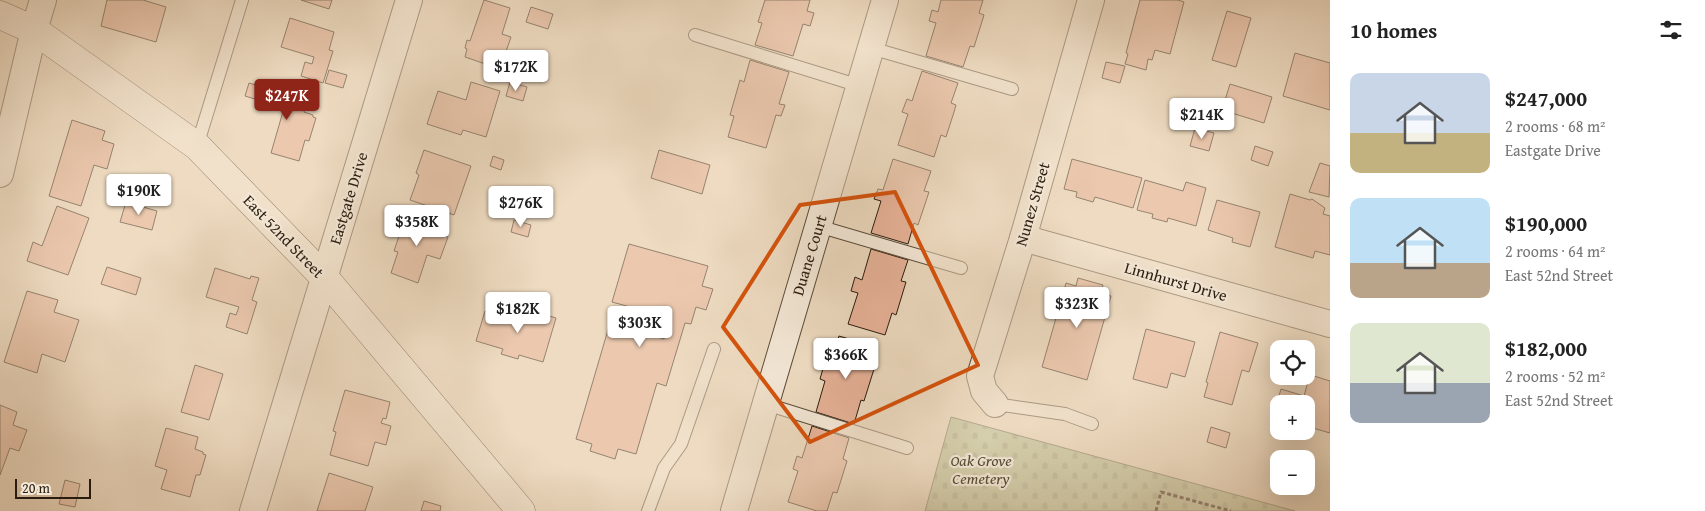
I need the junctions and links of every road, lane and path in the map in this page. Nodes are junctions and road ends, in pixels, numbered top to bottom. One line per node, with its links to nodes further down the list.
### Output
1 (43, 0): 7 (street)
2 (242, 0): 12 (lane)
3 (409, 0): 17 (street, Eastgate Drive)
4 (886, 0): 9 (street, Duane Court)
5 (1091, 0): 15 (street, Nunez Street)
6 (0, 15): 7 (main road, East 52nd Street)
7 (34, 30): 12 (main road, East 52nd Street); 13 (street)
8 (695, 35): 10 (lane)
9 (871, 48): 10 (street, Duane Court); 11 (lane)
10 (860, 86): 14 (street, Duane Court)
11 (1012, 89)
12 (197, 146): 17 (main road, East 52nd Street)
13 (0, 174)
14 (818, 226): 16 (lane); 20 (street, Duane Court)
15 (1023, 238): 18 (street, Linnhurst Drive); 21 (street, Nunez Street)
16 (961, 268)
17 (324, 278): 24 (street, Eastgate Drive); 25 (main road, East 52nd Street)
18 (1330, 324)
19 (714, 348): 26 (lane)
20 (766, 404): 23 (lane); 27 (street, Duane Court)
21 (995, 404): 22 (lane)
22 (1092, 424)
23 (907, 448)
24 (253, 511)
25 (521, 511)
26 (648, 511)
27 (734, 511)
28 (1156, 511): 29 (path)
29 (1231, 511)

